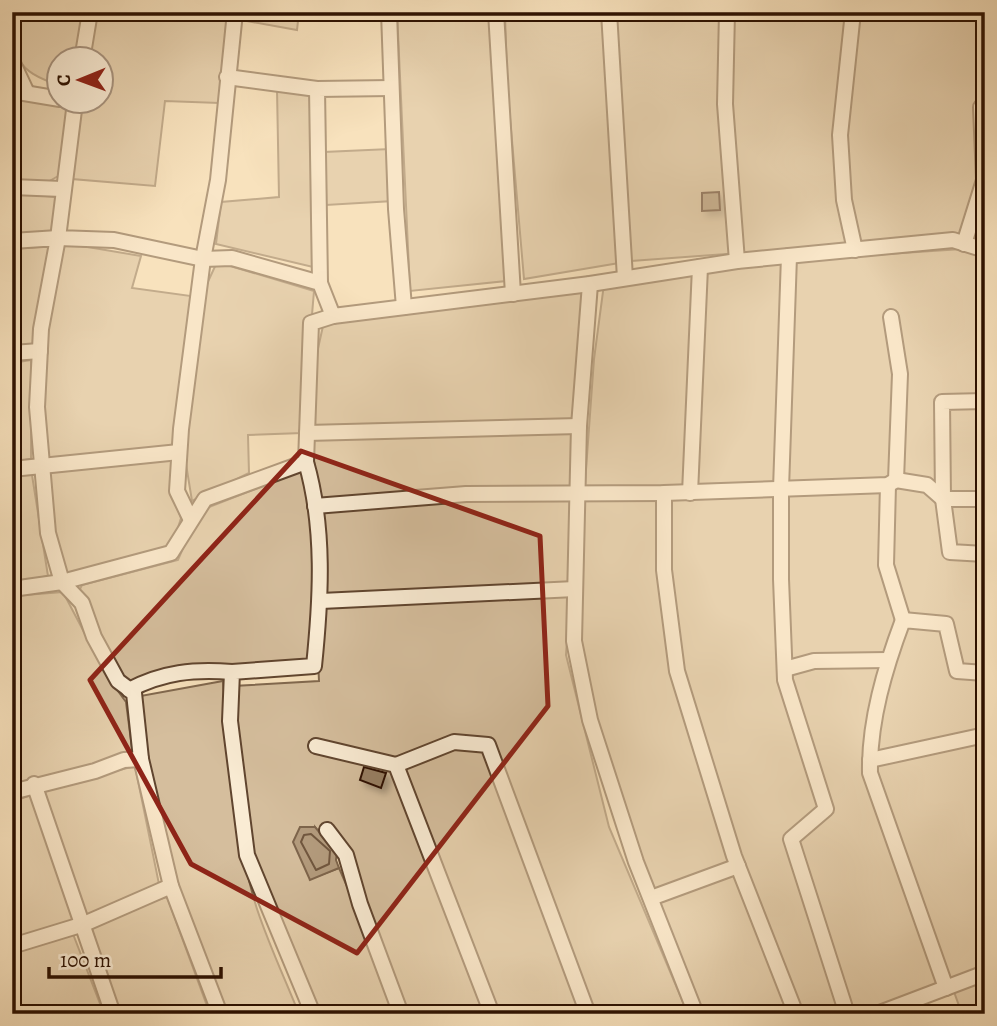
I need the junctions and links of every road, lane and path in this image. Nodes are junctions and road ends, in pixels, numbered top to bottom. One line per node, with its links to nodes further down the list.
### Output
1 (90, 12): 8 (lane)
2 (236, 12): 10 (lane)
3 (389, 12): 11 (lane)
4 (496, 12): 31 (lane)
5 (609, 12): 28 (lane)
6 (727, 12): 26 (lane)
7 (853, 12): 22 (lane)
8 (84, 46)
9 (12, 61): 13 (lane)
10 (227, 77): 12 (lane); 25 (lane)
11 (391, 88): 12 (lane); 32 (lane)
12 (317, 89): 29 (lane)
13 (19, 92): 14 (lane)
14 (46, 97)
15 (981, 107): 21 (lane)
16 (73, 116): 18 (lane)
17 (12, 187): 18 (lane)
18 (62, 188): 19 (lane)
19 (58, 237): 20 (lane); 25 (lane); 35 (lane)
20 (12, 241)
21 (964, 244): 22 (lane); 23 (lane)
22 (855, 250): 24 (lane)
23 (985, 250)
24 (789, 256): 26 (lane); 45 (lane)
25 (203, 259): 29 (lane); 40 (lane)
26 (737, 261): 27 (lane)
27 (700, 267): 28 (lane); 46 (lane)
28 (625, 278): 30 (lane)
29 (320, 283): 33 (lane)
30 (590, 284): 31 (lane); 38 (lane)
31 (513, 293): 32 (lane)
32 (404, 307): 33 (lane)
33 (333, 316): 39 (lane)
34 (891, 317): 44 (lane)
35 (40, 351): 36 (lane); 42 (lane)
36 (12, 353)
37 (985, 401): 49 (lane)
38 (579, 426): 39 (lane); 47 (lane)
39 (307, 433): 41 (lane)
40 (179, 452): 42 (lane); 52 (lane)
41 (306, 462): 51 (lane); 52 (lane)
42 (41, 466): 43 (lane); 54 (lane)
43 (12, 469)
44 (892, 483): 45 (lane); 49 (lane); 58 (lane)
45 (781, 489): 46 (lane); 60 (lane)
46 (690, 493): 48 (lane)
47 (576, 494): 48 (lane); 51 (lane); 56 (lane)
48 (664, 494): 72 (lane)
49 (943, 499): 50 (lane); 53 (lane)
50 (985, 499)
51 (315, 506): 57 (lane)
52 (191, 520): 54 (lane)
53 (985, 554)
54 (62, 582): 55 (lane); 63 (lane)
55 (12, 589)
56 (575, 589): 57 (lane); 74 (lane)
57 (321, 601): 61 (lane)
58 (903, 620): 59 (lane); 62 (lane)
59 (888, 660): 60 (lane); 67 (lane)
60 (785, 669): 87 (lane)
61 (232, 672): 63 (lane); 81 (lane)
62 (985, 673)
63 (130, 690): 66 (lane)
64 (985, 735): 67 (lane)
65 (316, 746): 68 (lane)
66 (141, 759): 69 (lane); 73 (lane)
67 (870, 760): 78 (lane)
68 (396, 765): 83 (lane); 84 (lane)
69 (34, 784): 70 (lane); 75 (lane)
70 (12, 792)
71 (327, 830): 82 (lane)
72 (738, 866): 74 (lane); 86 (lane)
73 (171, 886): 75 (lane); 80 (lane)
74 (651, 898): 85 (lane)
75 (84, 923): 76 (lane); 79 (lane)
76 (12, 946)
77 (985, 974): 78 (lane)
78 (946, 988): 88 (lane)
79 (113, 1014)
80 (220, 1014)
81 (313, 1014)
82 (401, 1014)
83 (492, 1014)
84 (588, 1014)
85 (696, 1014)
86 (796, 1014)
87 (847, 1014)
88 (877, 1014)

